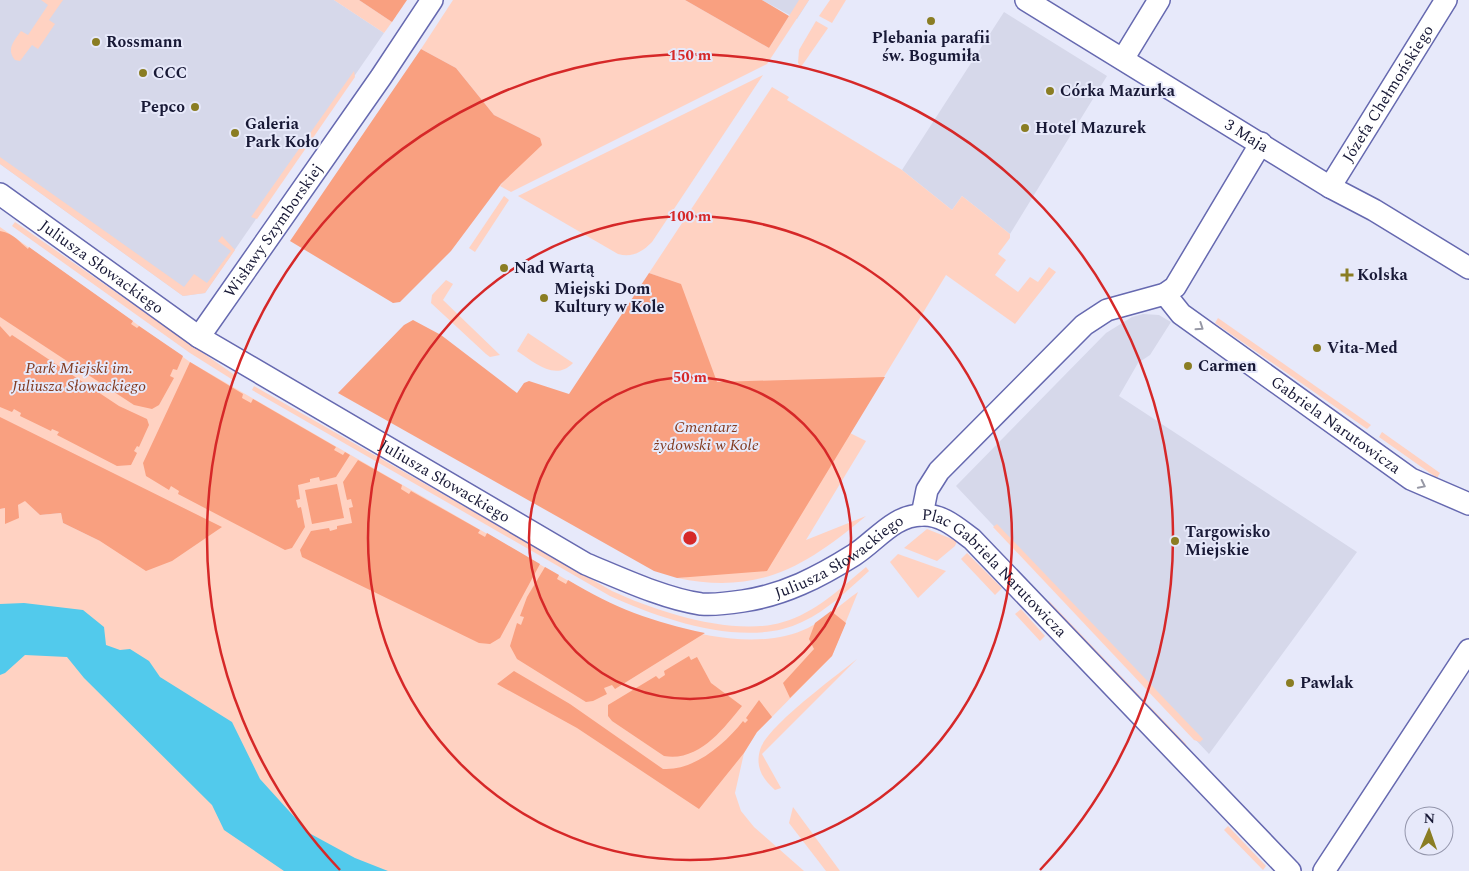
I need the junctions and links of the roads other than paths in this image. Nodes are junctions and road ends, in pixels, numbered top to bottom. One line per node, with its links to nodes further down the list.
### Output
1 (432, 0): 11 (street, Wisławy Szymborskiej)
2 (1026, 0): 5 (street, 3 Maja)
3 (1158, 0): 5 (street)
4 (1446, 0): 7 (street, Józefa Chełmońskiego)
5 (1123, 59): 6 (street, 3 Maja)
6 (1261, 143): 7 (street, 3 Maja); 10 (street)
7 (1330, 186): 9 (street, 3 Maja)
8 (0, 194): 11 (street, Juliusza Słowackiego)
9 (1469, 268)
10 (1165, 294): 12 (street, Gabriela Narutowicza, one-way to 12); 13 (street, Plac Gabriela Narutowicza)
11 (199, 337): 13 (street, Juliusza Słowackiego)
12 (1469, 504)
13 (922, 514): 15 (street, Plac Gabriela Narutowicza)
14 (1469, 650): 16 (street)
15 (1290, 871)
16 (1324, 871)

